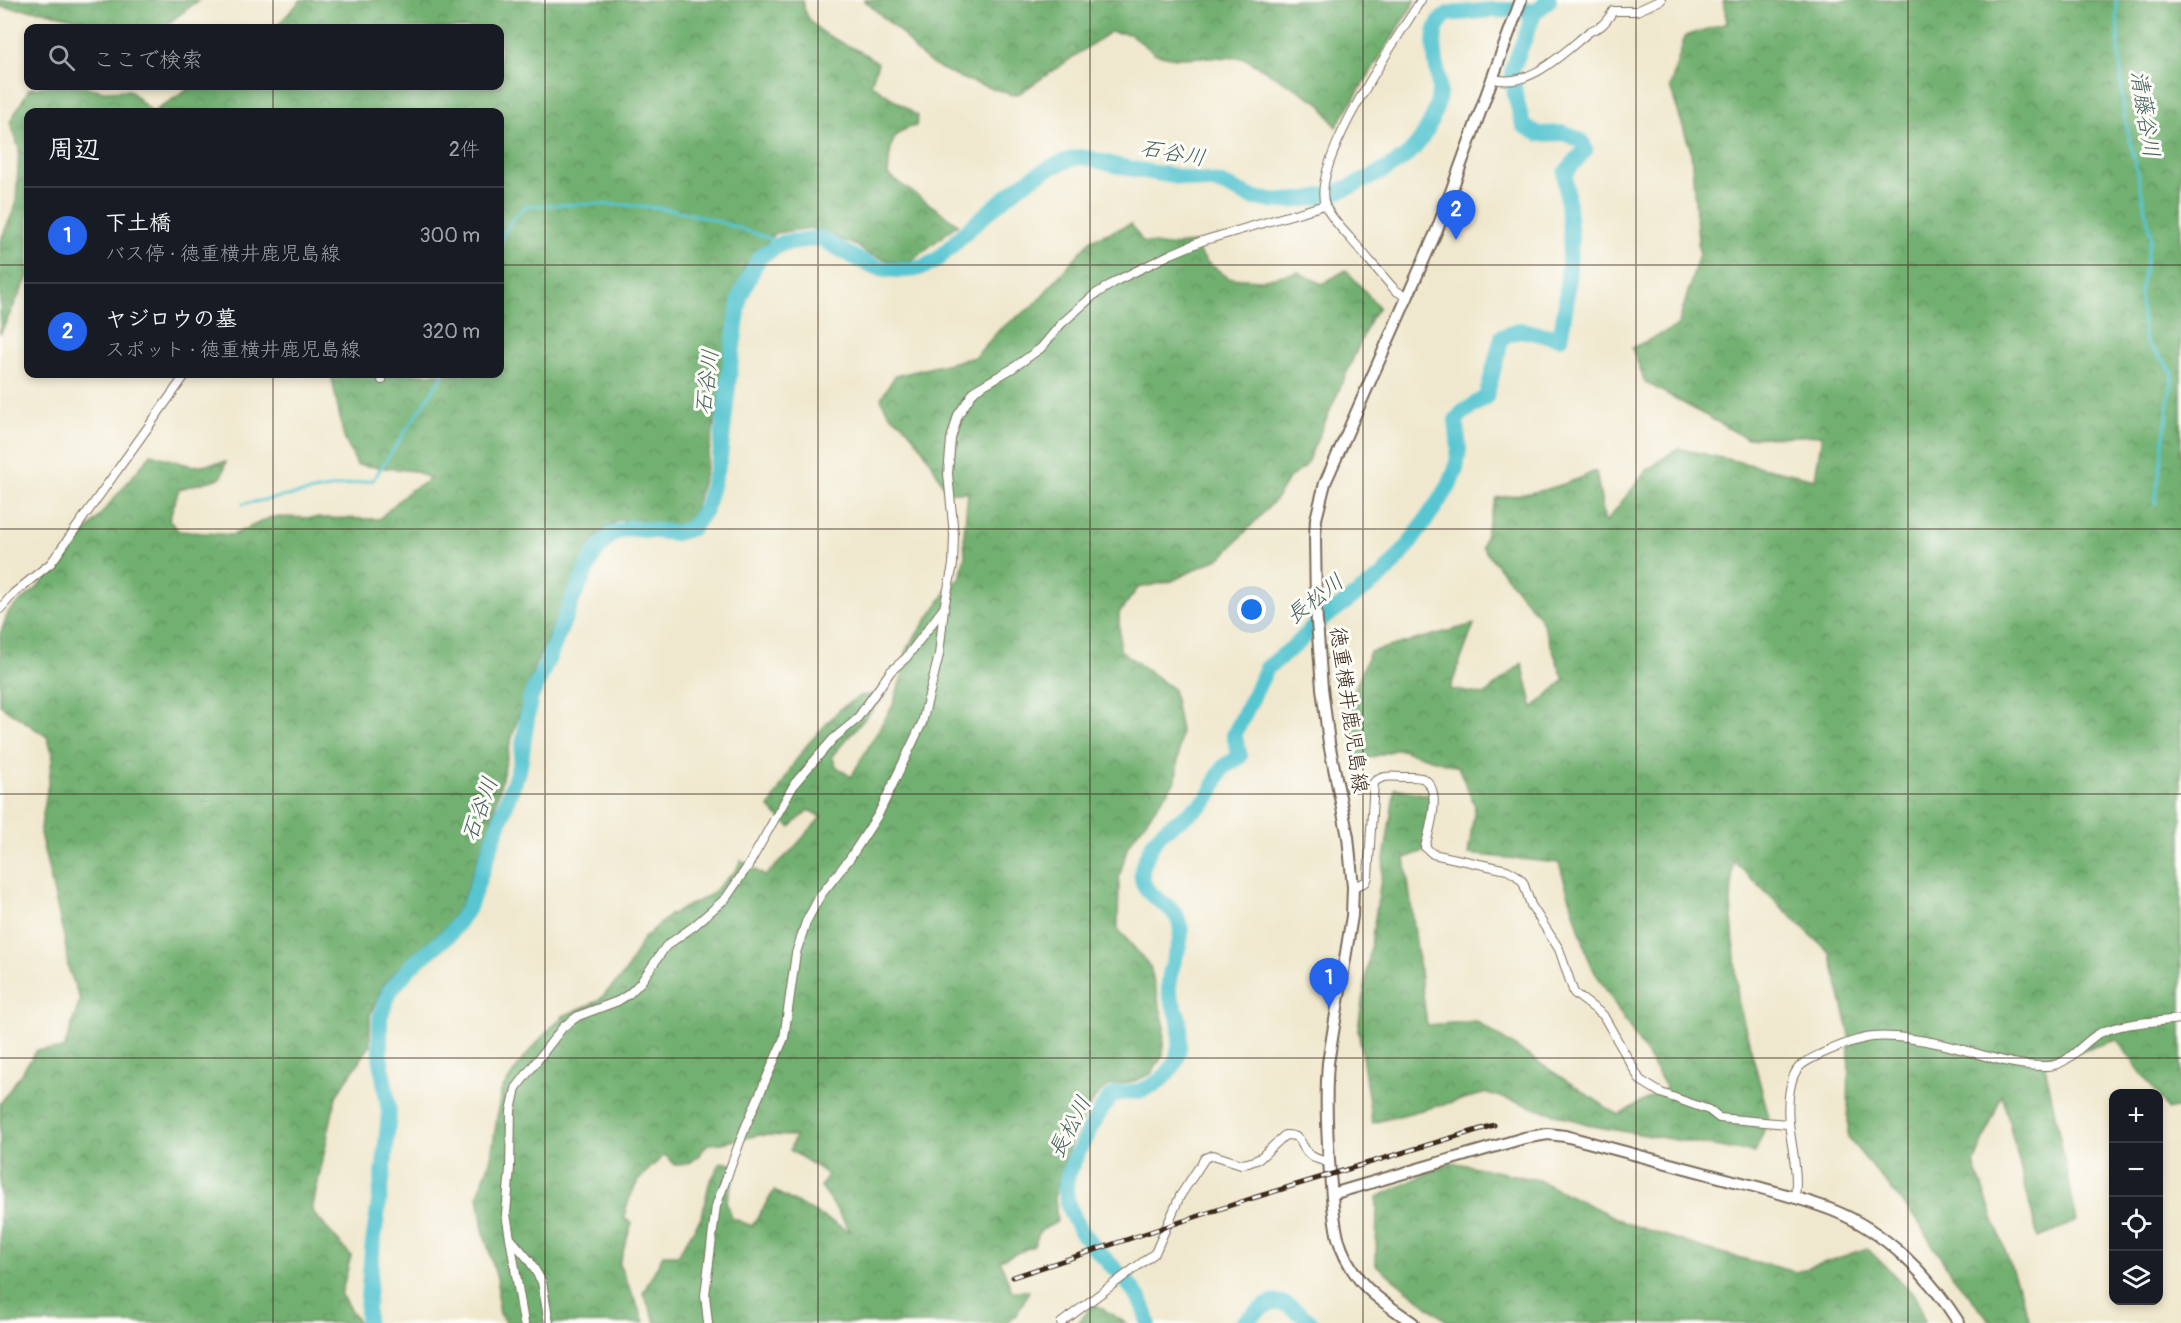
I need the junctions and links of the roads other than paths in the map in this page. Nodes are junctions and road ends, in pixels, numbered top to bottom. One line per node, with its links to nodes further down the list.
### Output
1 (1421, 0): 5 (street)
2 (1661, 0): 4 (street)
3 (1521, 1): 4 (main road, 徳重横井鹿児島線)
4 (1492, 78): 6 (main road, 徳重横井鹿児島線)
5 (1325, 205): 6 (street); 8 (street)
6 (1408, 298): 10 (main road, 徳重横井鹿児島線)
7 (183, 378): 9 (street)
8 (944, 608): 16 (street); 19 (street)
9 (0, 609)
10 (1353, 887): 12 (street); 13 (main road, 徳重横井鹿児島線)
11 (2181, 1019): 12 (street)
12 (1787, 1124): 15 (street)
13 (1329, 1162): 14 (main road, 徳重横井鹿児島線); 20 (street)
14 (1332, 1194): 15 (main road); 21 (main road, 徳重横井鹿児島線)
15 (1795, 1197): 22 (main road)
16 (511, 1238): 17 (street); 18 (street)
17 (524, 1323)
18 (549, 1323)
19 (708, 1323)
20 (1061, 1323)
21 (1413, 1323)
22 (1959, 1323)

